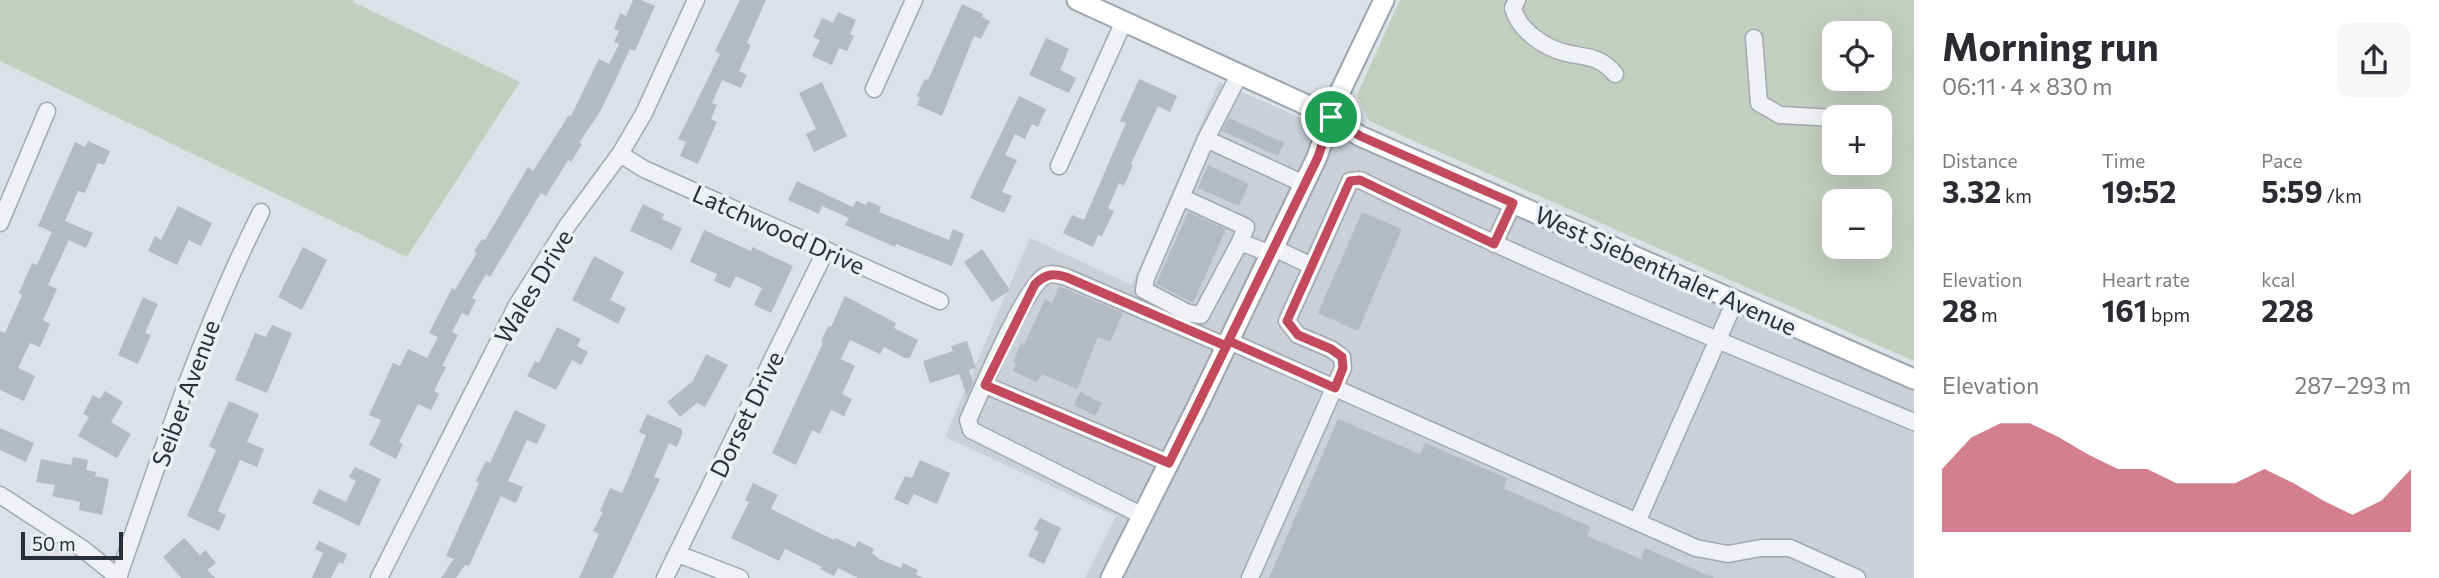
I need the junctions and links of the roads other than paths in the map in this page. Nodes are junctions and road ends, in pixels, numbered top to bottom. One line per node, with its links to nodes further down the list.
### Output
1 (696, 0): 15 (street, Wales Drive)
2 (914, 0): 10 (street)
3 (1077, 0): 6 (main road, West Siebenthaler Avenue)
4 (1384, 0): 12 (main road)
5 (1517, 0): 8 (street)
6 (1124, 21): 9 (main road, West Siebenthaler Avenue); 16 (street)
7 (1754, 38): 13 (street)
8 (1615, 74)
9 (1239, 75): 12 (main road, West Siebenthaler Avenue); 14 (street)
10 (874, 89)
11 (47, 111): 21 (street)
12 (1331, 117): 17 (main road); 19 (main road, West Siebenthaler Avenue)
13 (1822, 117)
14 (1206, 139): 17 (street); 18 (street)
15 (620, 154): 24 (street, Latchwood Drive); 42 (street, Wales Drive)
16 (1059, 166)
17 (1304, 184): 25 (main road)
18 (1181, 197): 22 (street); 22 (street)
19 (1513, 203): 23 (street); 28 (main road, West Siebenthaler Avenue)
20 (261, 212): 41 (street, Seiber Avenue)
21 (0, 223)
22 (1240, 242): 25 (street)
23 (1494, 244): 26 (street); 29 (street)
24 (826, 250): 27 (street, Latchwood Drive); 39 (street, Dorset Drive)
25 (1272, 251): 26 (street); 30 (main road)
26 (1312, 265): 33 (street)
27 (940, 301)
28 (1735, 301): 29 (street); 31 (main road, West Siebenthaler Avenue)
29 (1716, 341): 34 (street); 38 (street)
30 (1228, 344): 32 (street); 33 (street); 35 (main road)
31 (1914, 379)
32 (985, 385): 35 (street); 37 (street)
33 (1335, 388): 38 (street); 45 (street)
34 (1914, 422)
35 (1169, 463): 37 (main road)
36 (0, 495): 41 (street)
37 (1143, 516): 40 (main road)
38 (1637, 522): 46 (street)
39 (677, 554): 43 (street, Dorset Drive); 44 (street)
40 (1114, 577)
41 (119, 578)
42 (379, 578)
43 (665, 578)
44 (740, 578)
45 (1250, 578)
46 (1857, 578)

